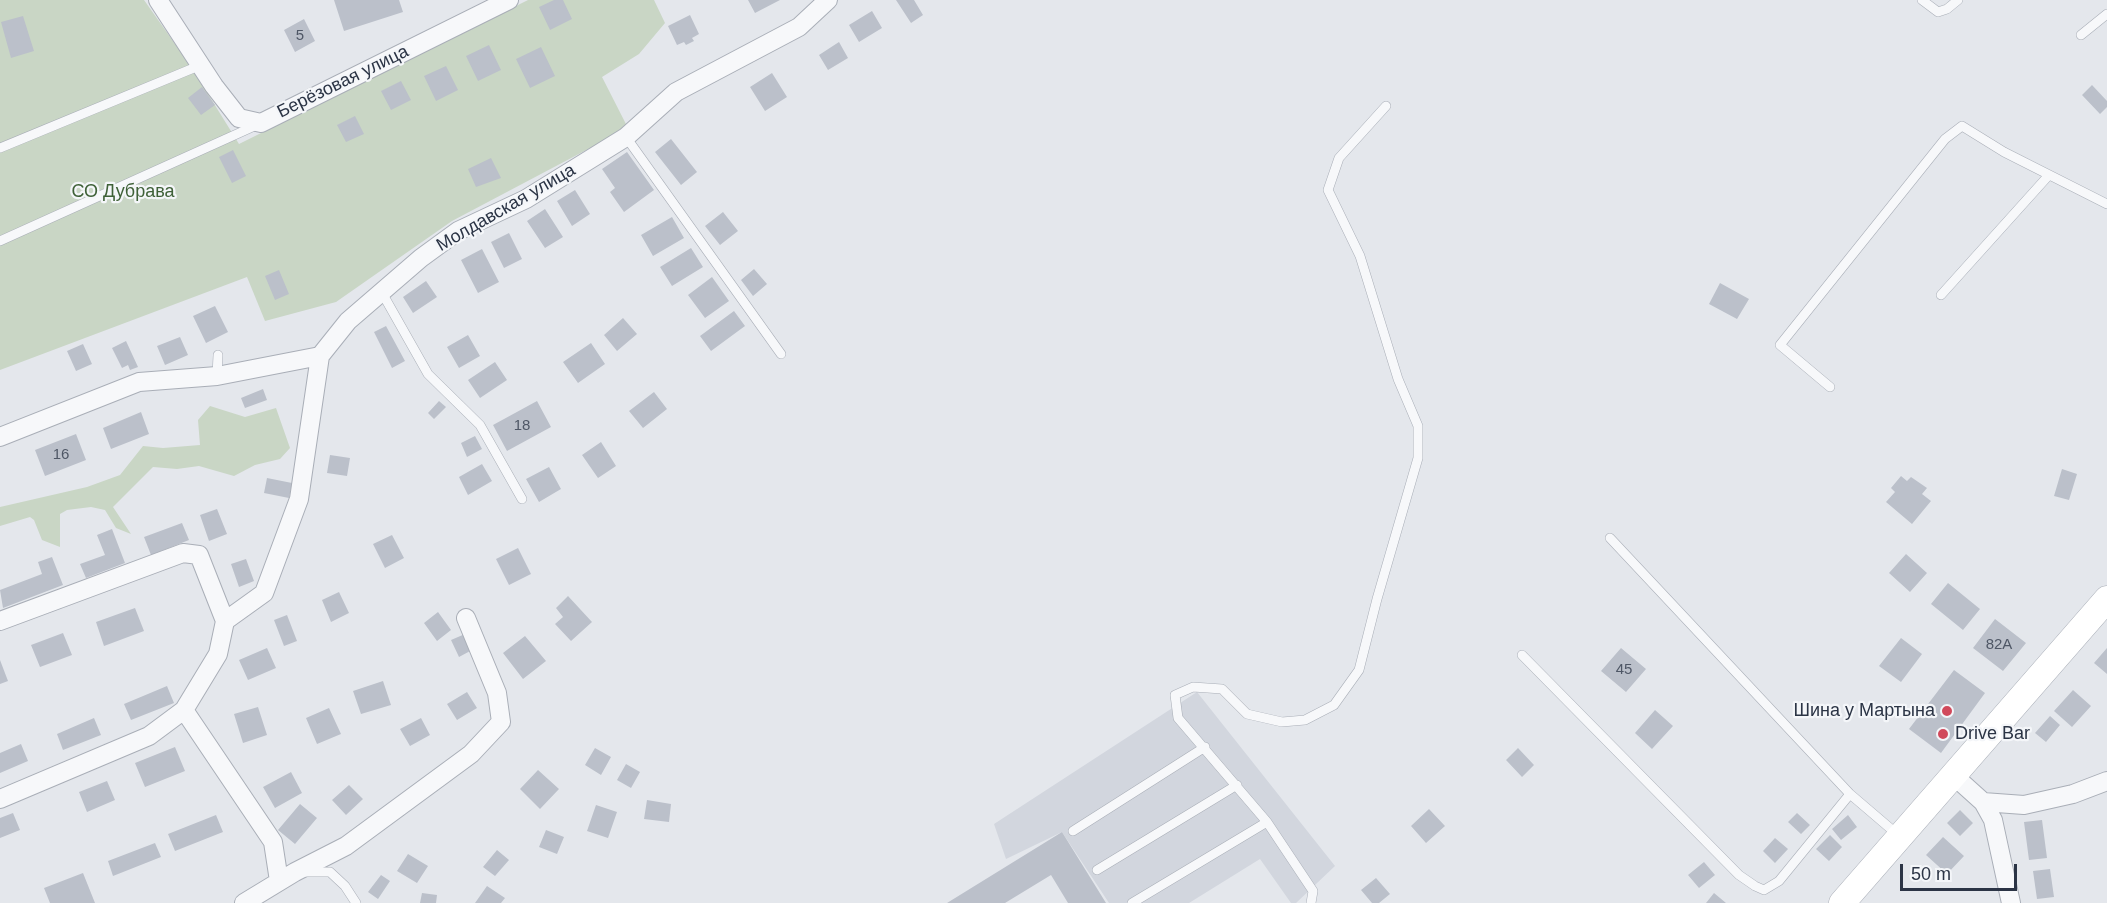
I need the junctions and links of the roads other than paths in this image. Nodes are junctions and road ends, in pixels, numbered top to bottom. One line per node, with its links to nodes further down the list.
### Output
1 (158, 0): 8 (street, Берёзовая улица)
2 (509, 0): 10 (street, Берёзовая улица)
3 (828, 0): 11 (street, Молдавская улица)
4 (1922, 0): 5 (lane)
5 (1959, 0)
6 (2107, 14): 7 (lane)
7 (2081, 35)
8 (201, 65): 10 (street, Берёзовая улица); 12 (lane)
9 (1386, 106): 32 (lane)
10 (261, 123): 15 (lane)
11 (626, 137): 16 (street, Молдавская улица); 18 (lane)
12 (0, 148)
13 (2049, 175): 14 (lane); 17 (lane); 22 (lane)
14 (2107, 204)
15 (0, 241)
16 (381, 291): 20 (street, Молдавская улица); 24 (lane)
17 (1941, 295)
18 (781, 354)
19 (218, 355): 21 (lane)
20 (320, 356): 21 (street); 29 (street)
21 (217, 376): 23 (street)
22 (1830, 387)
23 (0, 437)
24 (522, 499)
25 (1610, 538): 36 (lane)
26 (2107, 599): 33 (main road)
27 (466, 618): 43 (street)
28 (0, 621): 29 (street)
29 (225, 621): 31 (street)
30 (1522, 655): 36 (lane)
31 (184, 710): 37 (street); 43 (street)
32 (1205, 747): 35 (lane); 40 (lane)
33 (1953, 775): 38 (street); 41 (main road)
34 (2107, 781): 38 (street)
35 (1238, 785): 39 (lane); 42 (lane)
36 (1850, 794): 41 (lane)
37 (0, 799)
38 (1983, 802): 49 (street)
39 (1267, 822): 46 (lane); 47 (lane)
40 (1073, 831)
41 (1900, 837): 48 (main road)
42 (1097, 870)
43 (287, 877): 44 (street); 45 (lane)
44 (244, 903)
45 (356, 903)
46 (1132, 903)
47 (1311, 903)
48 (1842, 903)
49 (2011, 903)

